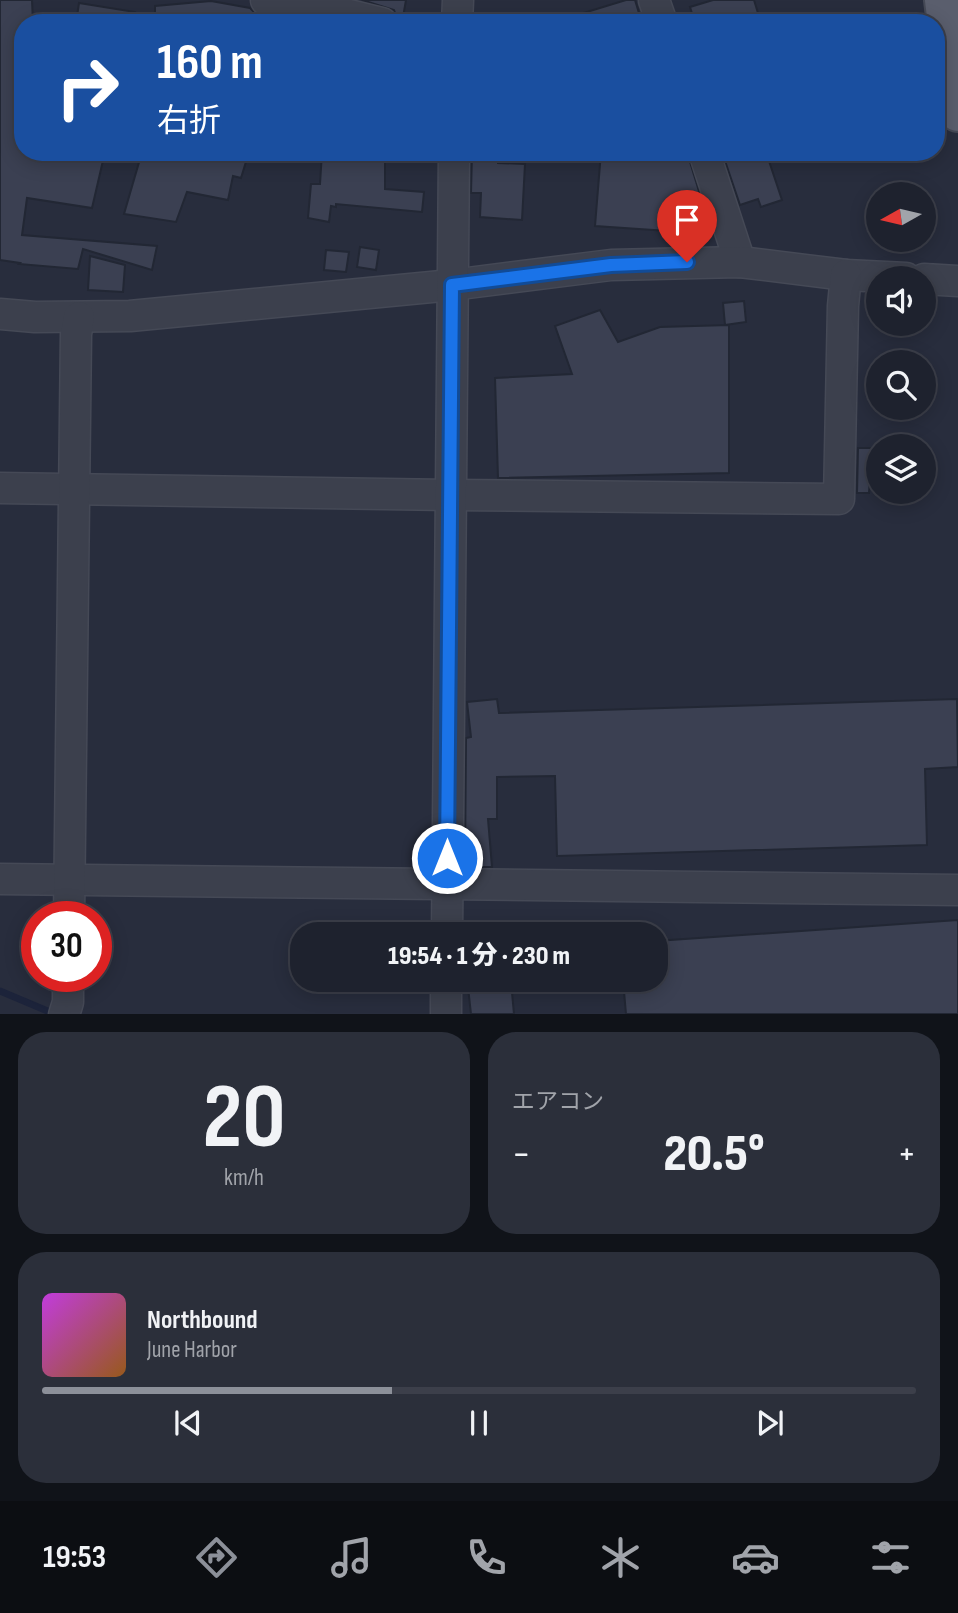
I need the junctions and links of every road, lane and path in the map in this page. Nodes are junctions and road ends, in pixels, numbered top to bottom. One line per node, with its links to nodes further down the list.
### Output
1 (266, 0): 3 (street)
2 (944, 0): 4 (main road)
3 (345, 14)
4 (953, 43): 5 (main road)
5 (958, 112)
6 (454, 161): 13 (street)
7 (707, 161): 8 (street)
8 (740, 262): 9 (street); 13 (street)
9 (846, 275): 10 (street); 18 (street)
10 (866, 276)
11 (936, 280): 12 (street)
12 (958, 281)
13 (452, 285): 15 (street); 18 (street)
14 (0, 314): 15 (street)
15 (79, 317): 17 (street)
16 (0, 488): 17 (street)
17 (74, 489): 18 (street); 20 (street)
18 (450, 495): 21 (street)
19 (0, 879): 20 (street)
20 (69, 879): 21 (street); 23 (street)
21 (447, 886): 22 (street); 24 (street)
22 (958, 890)
23 (69, 901)
24 (447, 922)
25 (446, 992): 26 (street)
26 (446, 1014)

